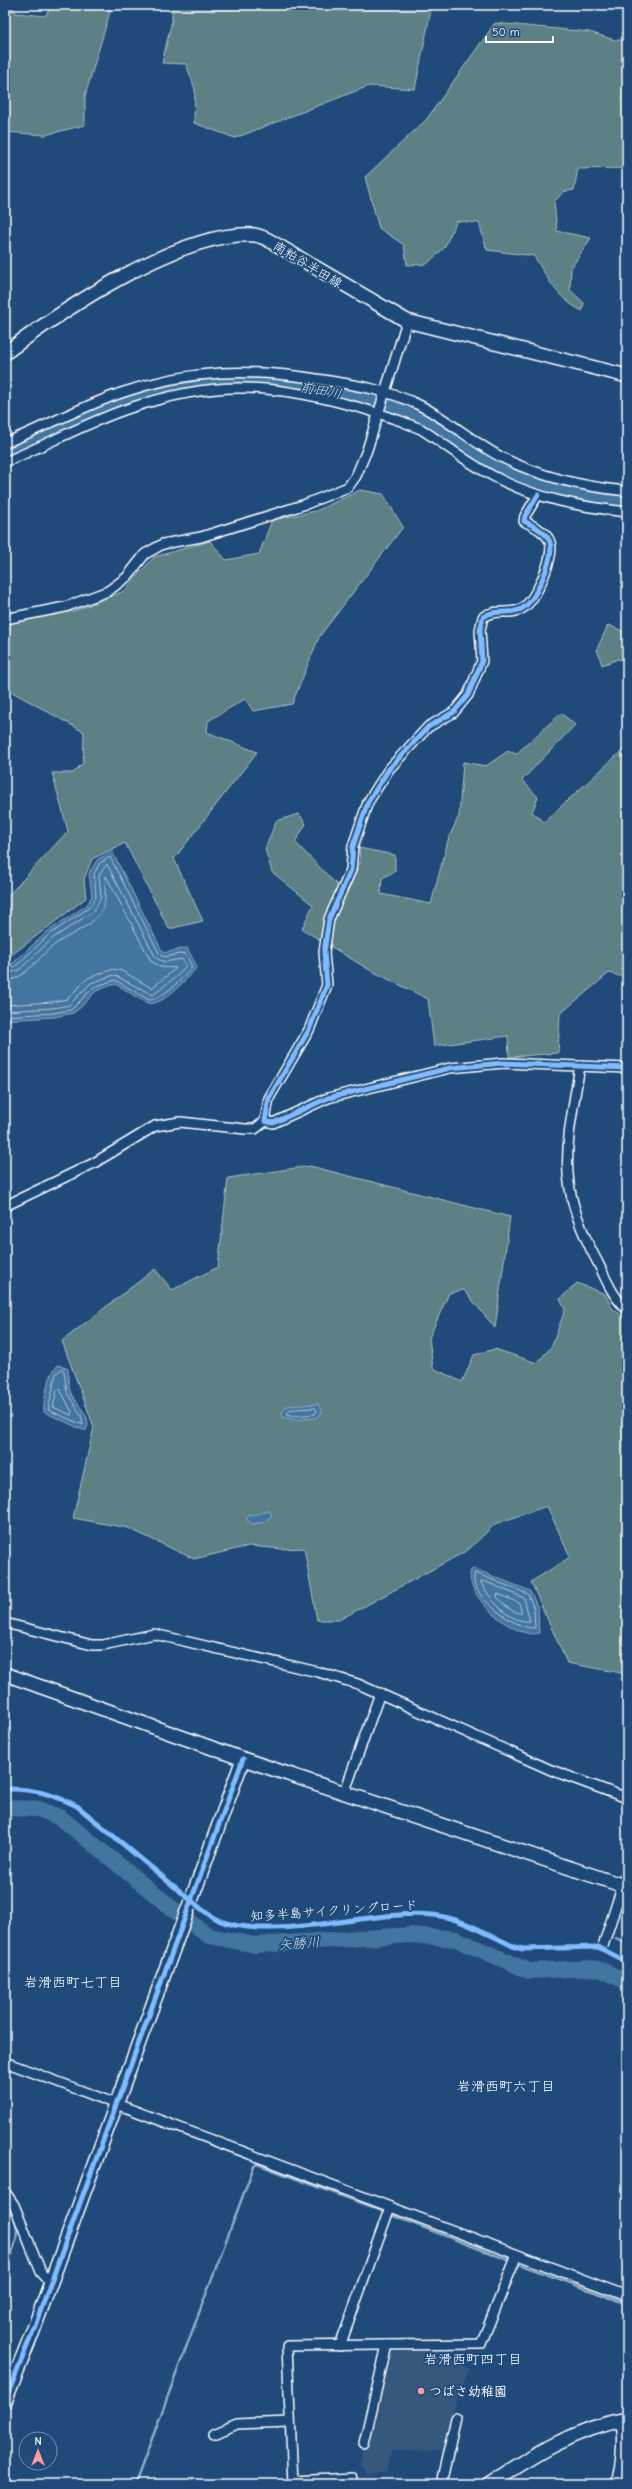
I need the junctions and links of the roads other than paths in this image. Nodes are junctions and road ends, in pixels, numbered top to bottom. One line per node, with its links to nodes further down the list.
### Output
1 (407, 321): 2 (street, 南粕谷半田線); 3 (street, 南粕谷半田線); 4 (street)
2 (5, 353)
3 (627, 376)
4 (385, 393): 5 (street); 6 (street); 8 (street)
5 (379, 412): 7 (street); 9 (street); 11 (street)
6 (5, 443)
7 (5, 462)
8 (627, 491)
9 (538, 495): 10 (street); 14 (street)
10 (627, 512)
11 (5, 619)
12 (580, 1066): 13 (street); 14 (street); 16 (street)
13 (627, 1068)
14 (265, 1121): 15 (street)
15 (5, 1206)
16 (627, 1309)
17 (5, 1623): 19 (street)
18 (5, 1674): 20 (street)
19 (380, 1693): 21 (street); 22 (street)
20 (243, 1759): 21 (street); 27 (street)
21 (345, 1791): 24 (street)
22 (627, 1798)
23 (627, 1872): 24 (street)
24 (625, 1886): 25 (street)
25 (603, 1946)
26 (5, 2062): 27 (street)
27 (116, 2105): 29 (street); 31 (street)
28 (5, 2192): 31 (street)
29 (390, 2208): 30 (street); 34 (street)
30 (517, 2255): 32 (street); 33 (street)
31 (50, 2282): 35 (street)
32 (627, 2296)
33 (387, 2345): 34 (street); 40 (street)
34 (340, 2346): 38 (street)
35 (5, 2401)
36 (456, 2418): 43 (street)
37 (623, 2420): 44 (street); 45 (street)
38 (290, 2422): 39 (street); 42 (street)
39 (214, 2434)
40 (364, 2443)
41 (352, 2478): 42 (street)
42 (293, 2483)
43 (441, 2484)
44 (489, 2484)
45 (616, 2484)

